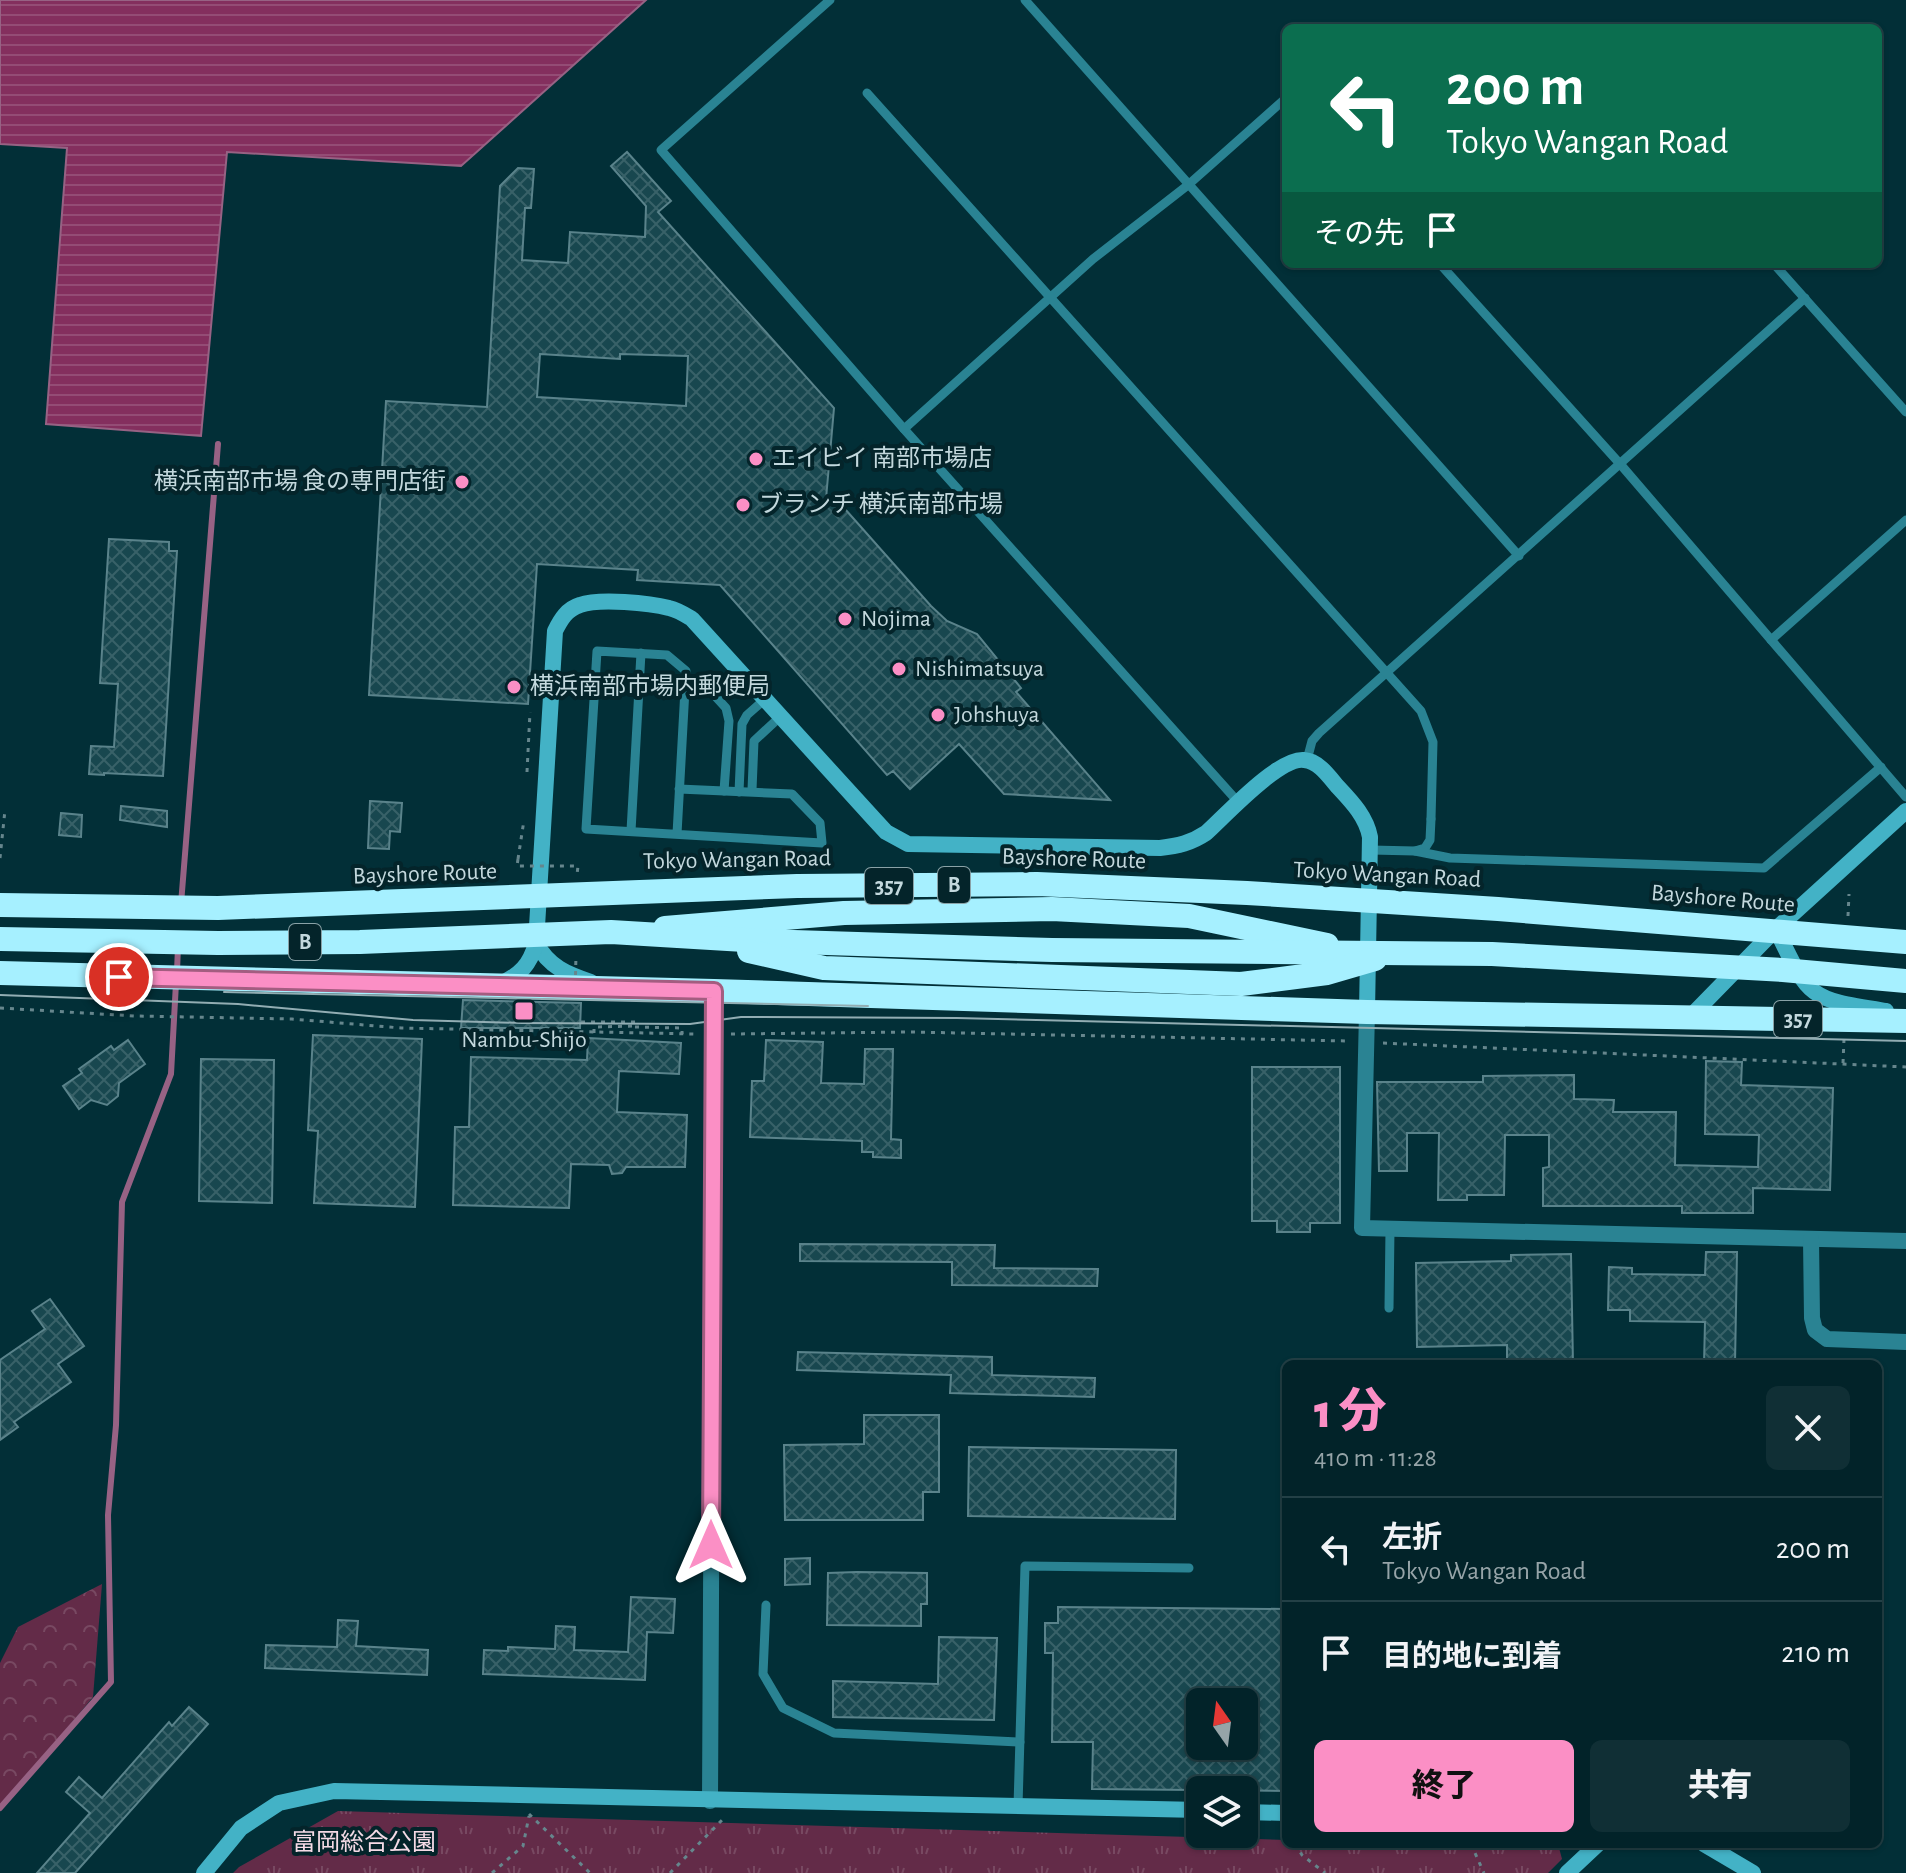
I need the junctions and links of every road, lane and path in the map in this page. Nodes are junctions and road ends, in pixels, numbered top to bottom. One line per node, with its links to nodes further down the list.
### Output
1 (830, 0): 10 (lane)
2 (1025, 0): 5 (lane)
3 (867, 93): 35 (lane, bridge)
4 (1282, 102): 5 (lane)
5 (1188, 185): 10 (lane); 13 (lane)
6 (1444, 268): 11 (lane)
7 (1778, 268): 8 (lane)
8 (1805, 298): 9 (lane); 11 (lane)
9 (1906, 412)
10 (904, 429): 28 (lane)
11 (1621, 465): 13 (lane); 14 (lane)
12 (1906, 520): 14 (lane)
13 (1519, 556): 20 (lane)
14 (1771, 640): 21 (lane)
15 (641, 653): 16 (lane); 32 (lane); 32 (lane)
16 (686, 683): 23 (lane); 25 (lane)
17 (765, 699): 19 (street); 26 (lane); 38 (street)
18 (530, 712): 22 (path)
19 (781, 716): 24 (lane); 28 (street)
20 (1307, 760): 28 (street); 34 (street)
21 (1881, 767): 27 (lane); 35 (lane)
22 (527, 772)
23 (679, 789): 25 (lane); 33 (lane)
24 (752, 790): 26 (lane); 33 (lane)
25 (724, 791): 26 (lane)
26 (739, 792)
27 (1906, 797)
28 (1239, 803)
29 (5, 810): 36 (path)
30 (1906, 811): 41 (street)
31 (525, 817): 37 (path)
32 (631, 831): 33 (lane)
33 (677, 834)
34 (1371, 850): 35 (lane); 39 (street)
35 (1415, 851)
36 (0, 858)
37 (518, 859)
38 (540, 893): 39 (highway, Tokyo Wangan Road / 357); 40 (highway, Tokyo Wangan Road / 357); 46 (street)
39 (1370, 900): 41 (highway, Tokyo Wangan Road / 357); 57 (street)
40 (0, 902): 45 (highway, Bayshore Route / B, bridge)
41 (1776, 929): 45 (highway, Tokyo Wangan Road / 357); 58 (street); 59 (street)
42 (679, 932): 43 (highway, B, bridge); 44 (highway, B, bridge); 47 (highway); 50 (highway, bridge)
43 (0, 939)
44 (768, 941): 47 (highway, bridge); 48 (highway, B, bridge); 50 (highway, bridge)
45 (1906, 941)
46 (536, 943): 53 (street); 54 (street)
47 (1327, 945): 49 (highway, bridge)
48 (1428, 952): 49 (highway, B, bridge); 50 (highway, bridge)
49 (1469, 953): 52 (highway, B, bridge)
50 (1378, 959)
51 (0, 973): 53 (highway, 357)
52 (1906, 981)
53 (493, 987): 54 (highway, 357)
54 (617, 990): 55 (highway, 357)
55 (714, 991): 57 (highway, 357); 65 (street)
56 (0, 1008): 63 (path)
57 (1367, 1012): 59 (highway, 357); 66 (street)
58 (1906, 1014)
59 (1690, 1017): 60 (highway, 357)
60 (1906, 1021)
61 (581, 1022): 62 (path)
62 (635, 1027): 63 (path); 64 (path)
63 (594, 1033): 64 (path)
64 (682, 1034): 65 (path)
65 (713, 1034): 66 (path); 77 (street)
66 (1366, 1042): 67 (path); 68 (street)
67 (1906, 1067)
68 (1390, 1229): 69 (street); 71 (lane)
69 (1811, 1239): 70 (street); 72 (street)
70 (1906, 1241)
71 (1389, 1308)
72 (1906, 1342)
73 (1189, 1568): 75 (lane)
74 (766, 1605): 75 (lane)
75 (1020, 1742): 79 (lane)
76 (533, 1795): 77 (street); 83 (path); 88 (street)
77 (710, 1801): 78 (street)
78 (741, 1801): 79 (street); 91 (path)
79 (1018, 1806): 80 (street)
80 (1186, 1810)
81 (1258, 1812): 82 (street)
82 (1282, 1813)
83 (529, 1816): 89 (path); 90 (path)
84 (1298, 1848): 92 (path)
85 (1473, 1848): 93 (path)
86 (1594, 1848): 94 (street)
87 (1711, 1848): 95 (street)
88 (204, 1873)
89 (492, 1873)
90 (590, 1873)
91 (670, 1873)
92 (1325, 1873)
93 (1484, 1873)
94 (1567, 1873)
95 (1753, 1873)

